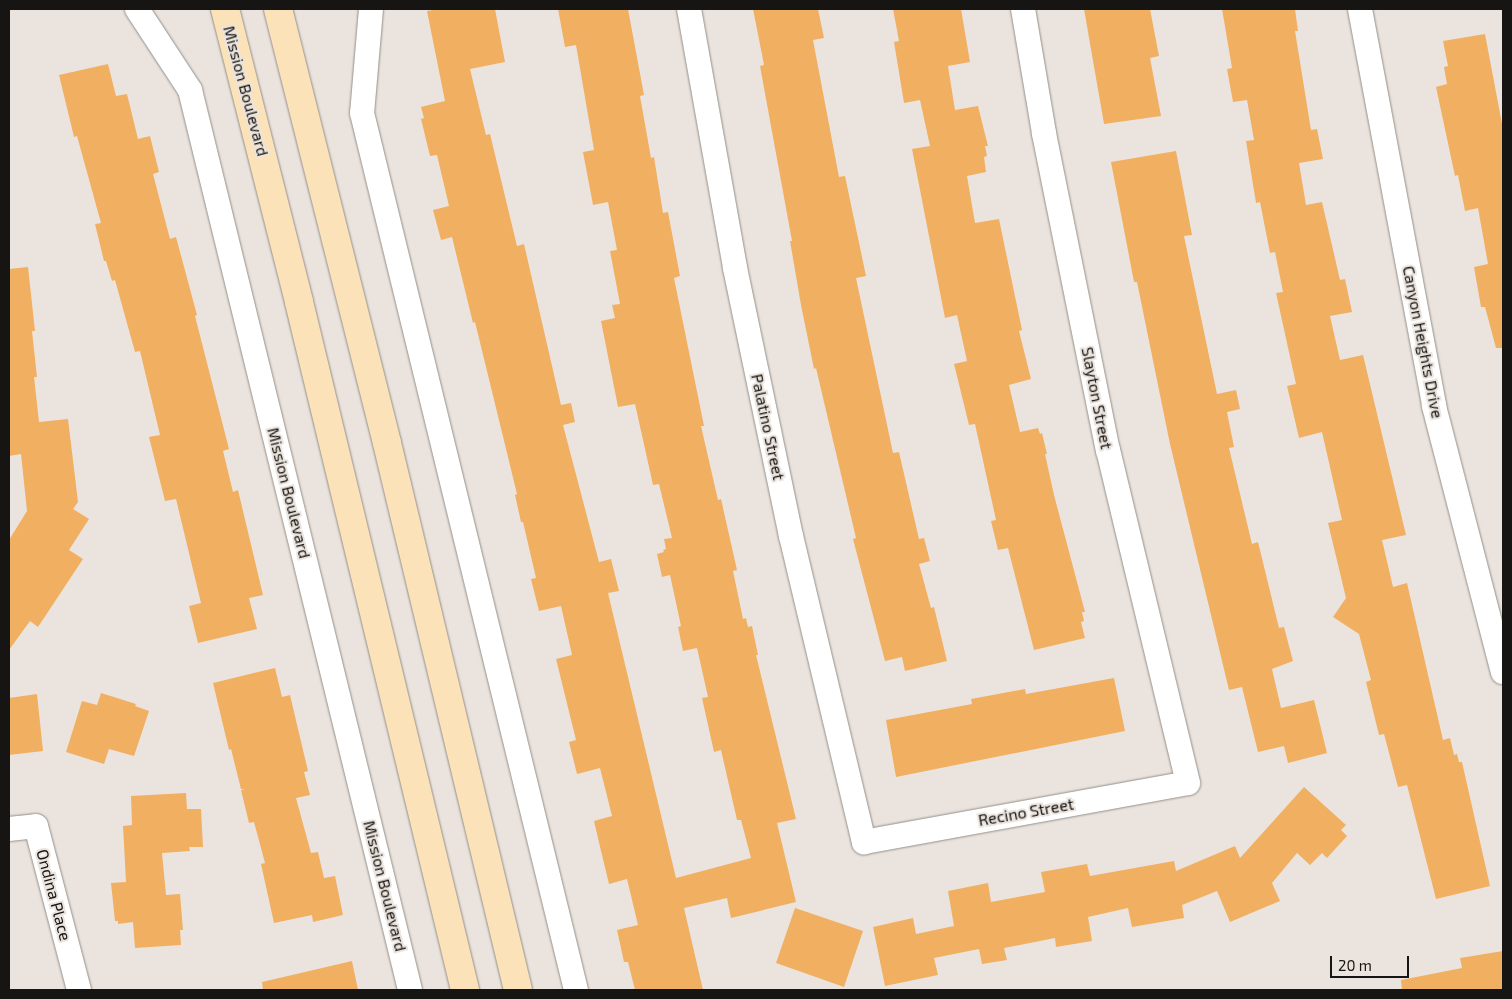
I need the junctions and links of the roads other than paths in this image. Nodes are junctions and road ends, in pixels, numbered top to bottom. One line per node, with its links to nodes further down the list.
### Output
1 (137, 9): 13 (street, Mission Boulevard)
2 (224, 9): 14 (main road, Mission Boulevard)
3 (278, 9): 15 (main road)
4 (371, 9): 16 (street)
5 (689, 9): 11 (street, Palatino Street)
6 (1023, 9): 9 (street, Slayton Street)
7 (1360, 9): 8 (street, Canyon Heights Drive)
8 (1503, 672)
9 (1188, 783): 11 (street, Recino Street)
10 (9, 829): 12 (street, Ondina Place)
11 (864, 842)
12 (79, 990)
13 (410, 990)
14 (465, 990)
15 (518, 990)
16 (576, 990)

